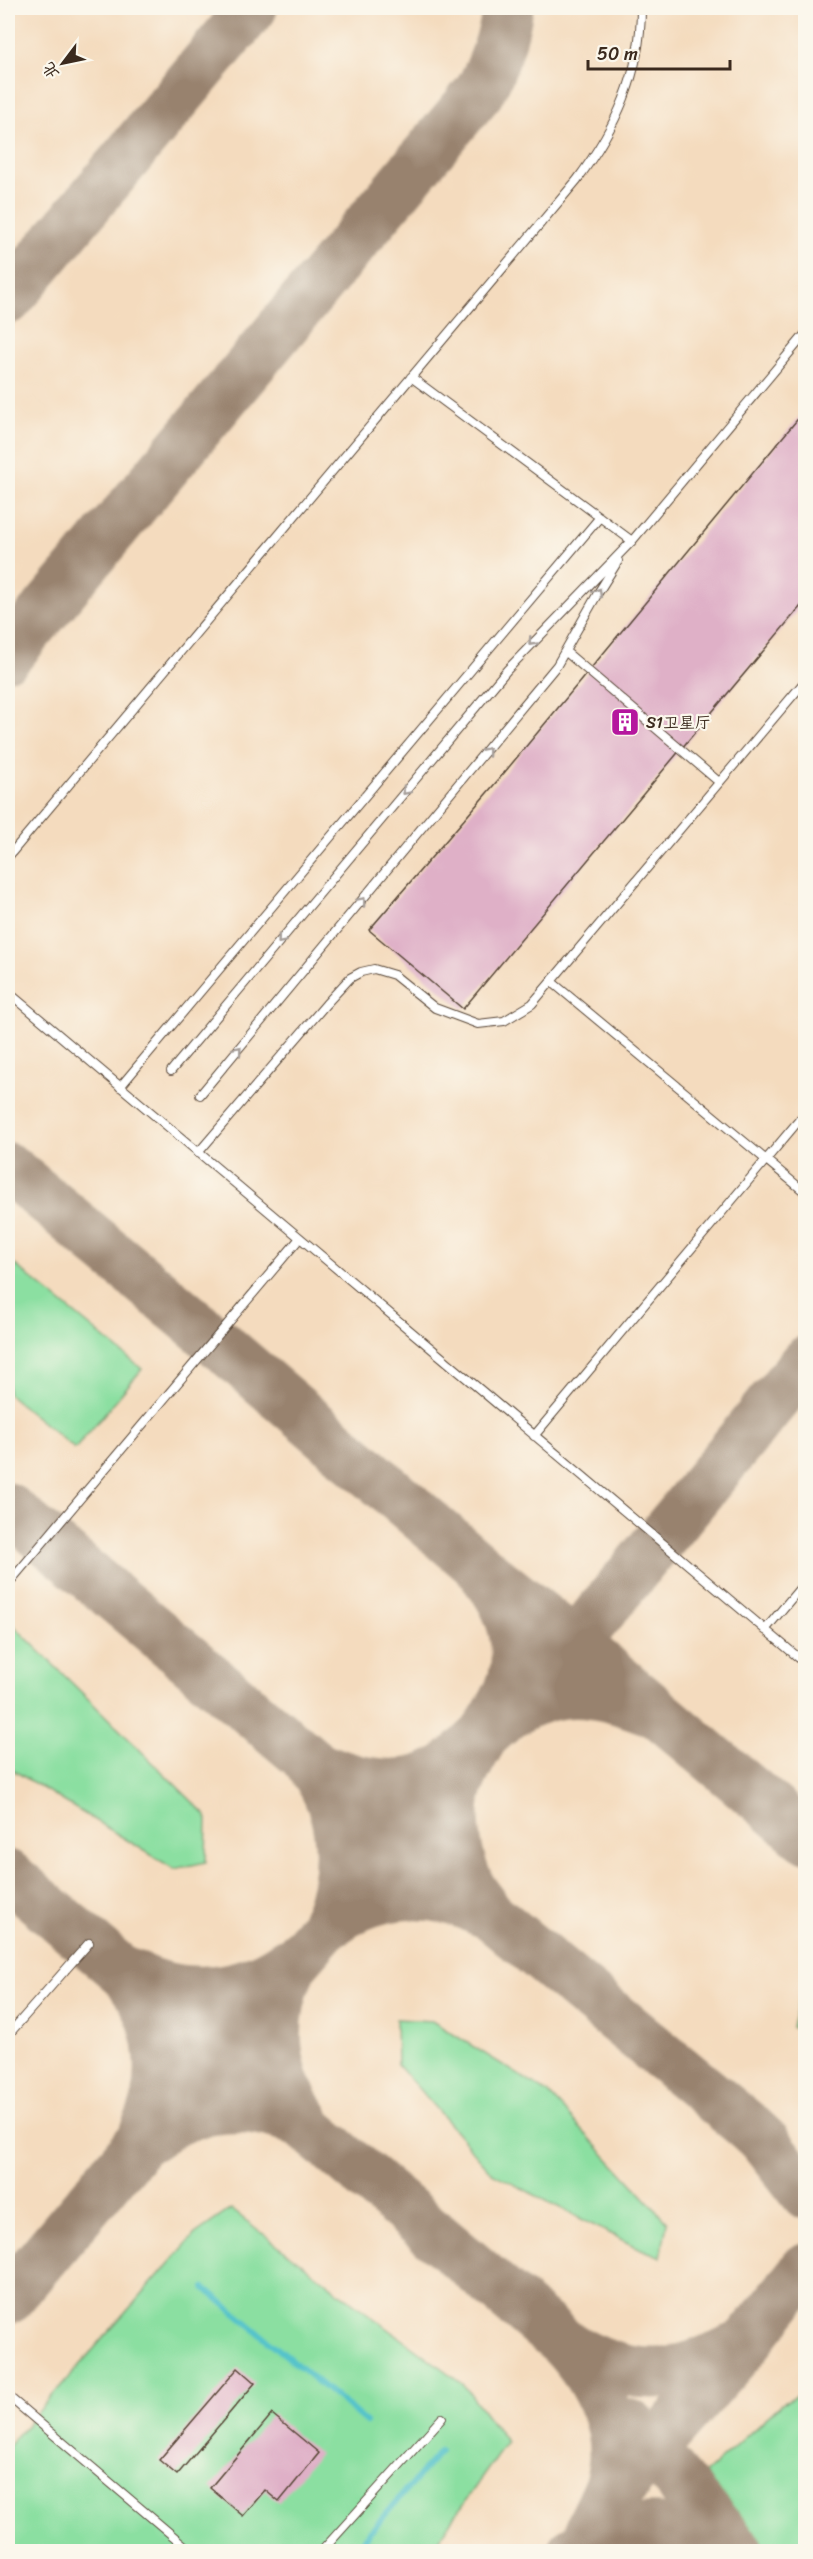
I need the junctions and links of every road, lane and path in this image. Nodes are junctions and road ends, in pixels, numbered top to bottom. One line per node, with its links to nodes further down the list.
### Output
1 (641, 8): 3 (lane)
2 (806, 333): 5 (lane)
3 (411, 377): 4 (lane); 9 (lane)
4 (600, 517): 5 (lane); 13 (lane)
5 (633, 541): 6 (lane, one-way to 5); 12 (lane, one-way to 12)
6 (566, 652): 8 (lane); 14 (lane, one-way to 6)
7 (806, 680): 8 (lane)
8 (719, 782): 10 (lane)
9 (8, 857)
10 (552, 982): 16 (lane); 17 (lane)
11 (8, 992): 13 (lane)
12 (171, 1071)
13 (120, 1087): 16 (lane)
14 (200, 1095)
15 (806, 1112): 17 (lane)
16 (198, 1153): 19 (lane)
17 (766, 1160): 18 (lane); 20 (lane)
18 (806, 1193)
19 (300, 1238): 20 (lane); 22 (lane)
20 (534, 1436): 23 (lane)
21 (806, 1581): 23 (lane)
22 (8, 1584)
23 (765, 1630): 24 (lane)
24 (806, 1664)
25 (89, 1943): 26 (lane)
26 (8, 2036)
27 (8, 2396): 29 (lane)
28 (442, 2418): 30 (lane)
29 (192, 2552)
30 (321, 2552)

